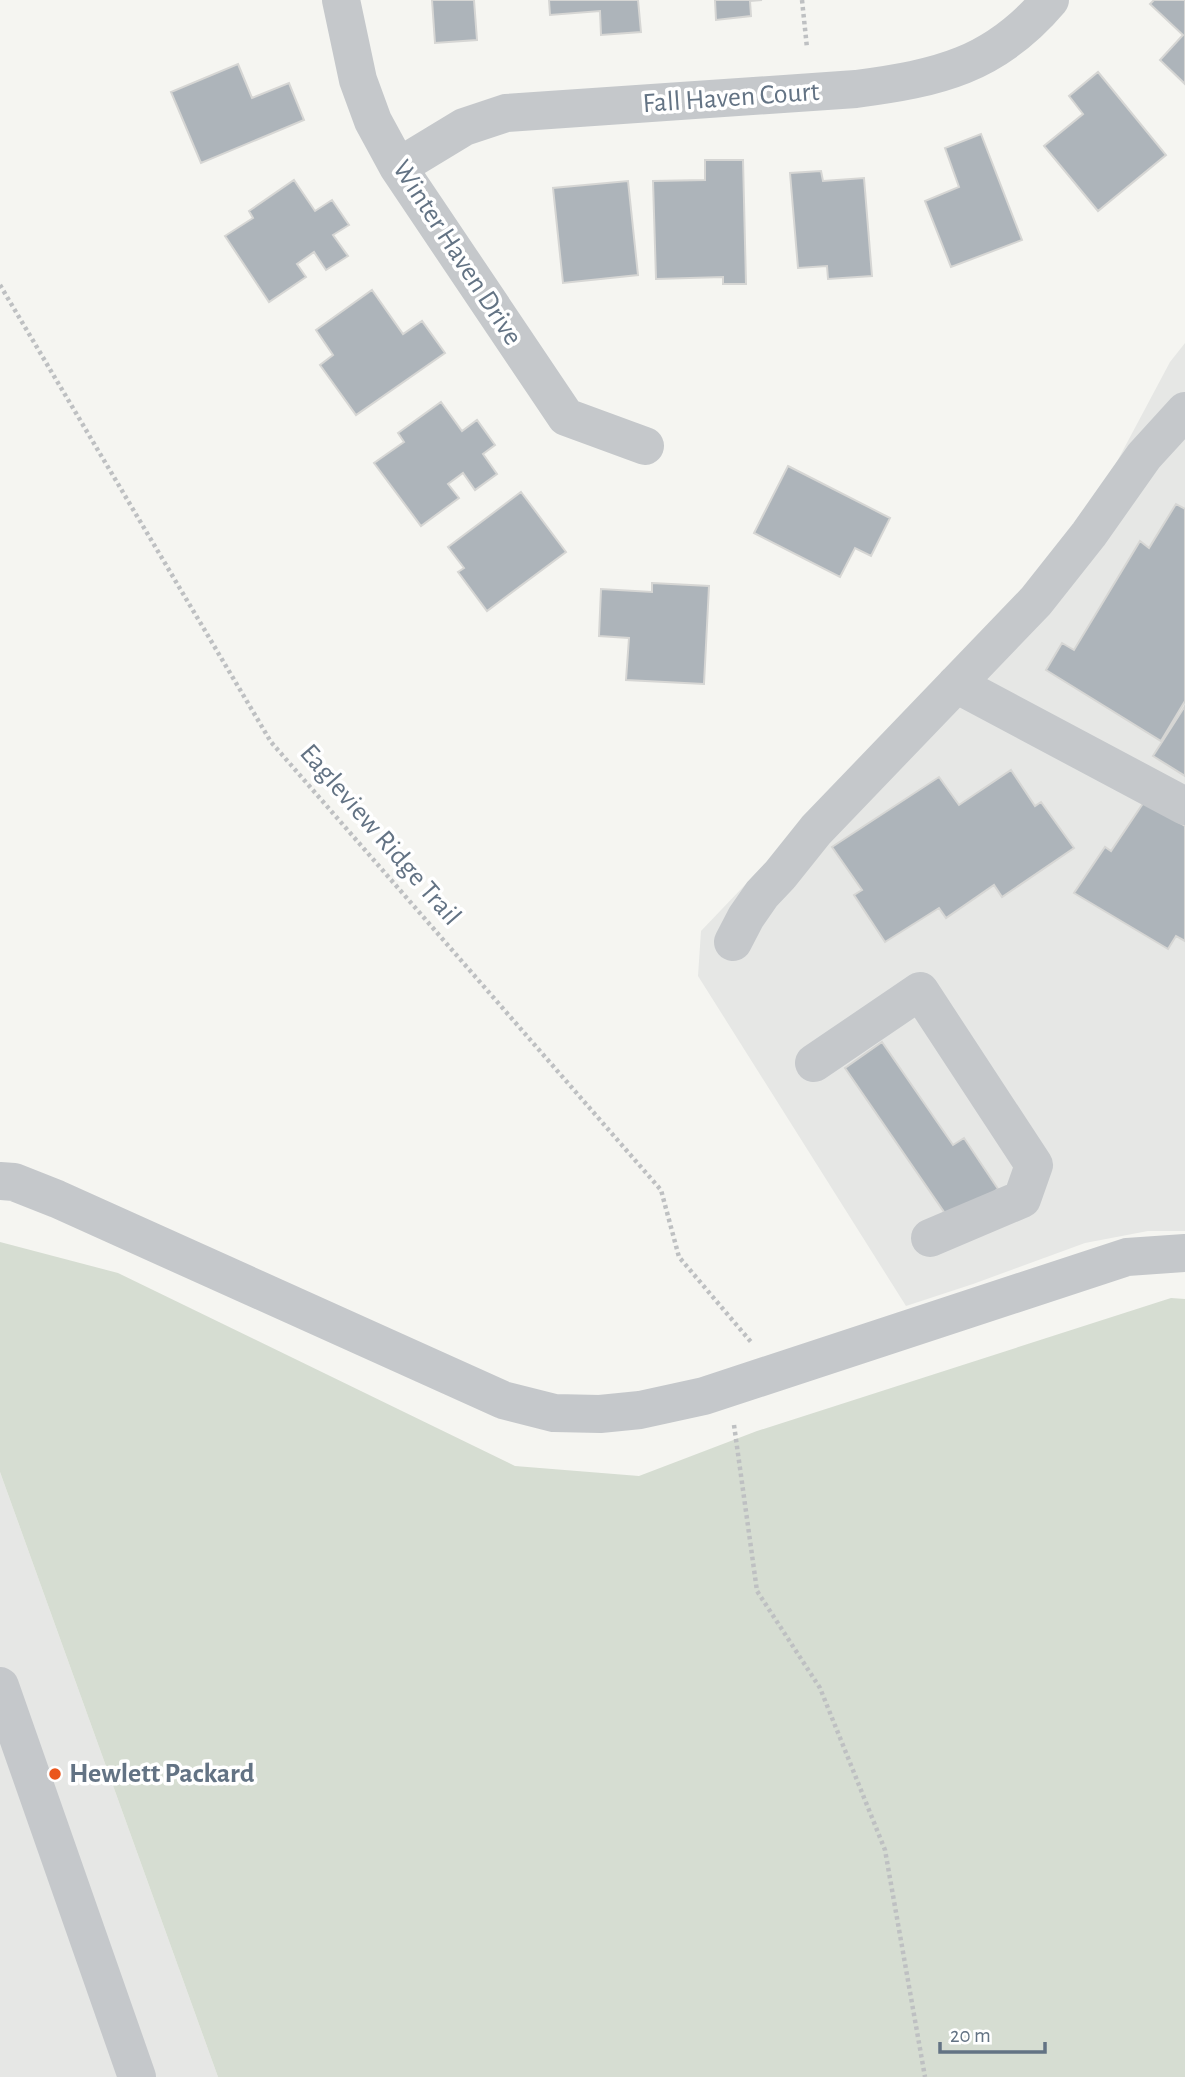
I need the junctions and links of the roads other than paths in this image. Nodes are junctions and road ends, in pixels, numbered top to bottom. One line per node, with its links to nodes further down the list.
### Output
1 (341, 0): 3 (street, Winter Haven Drive)
2 (1050, 0): 3 (street, Fall Haven Court)
3 (398, 167): 5 (street, Winter Haven Drive)
4 (1185, 411): 6 (street)
5 (645, 446)
6 (956, 684): 7 (street); 8 (street)
7 (1185, 806)
8 (733, 942)
9 (814, 1063): 11 (street)
10 (0, 1181): 12 (street)
11 (930, 1238)
12 (1185, 1253)
13 (0, 1686): 14 (street)
14 (137, 2077)

